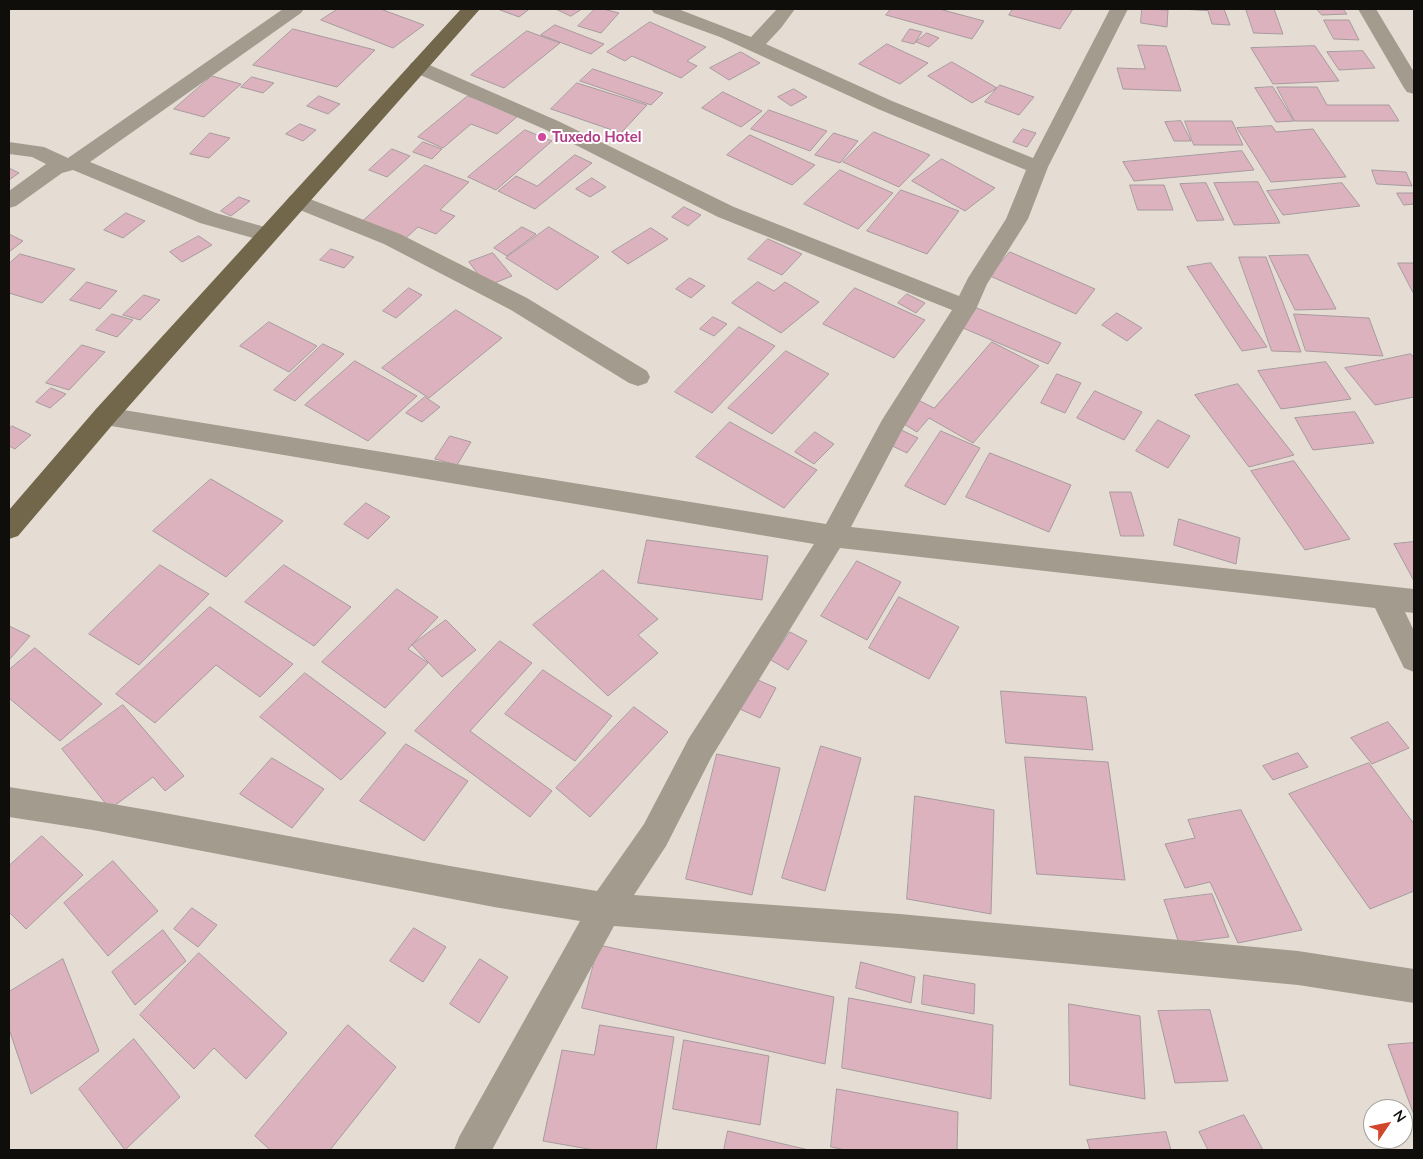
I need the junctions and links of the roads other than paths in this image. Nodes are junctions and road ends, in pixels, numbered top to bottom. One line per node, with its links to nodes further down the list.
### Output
1 (295, 9): 11 (street)
2 (471, 9): 8 (main road)
3 (660, 9): 7 (street)
4 (786, 9): 7 (street)
5 (1119, 9): 12 (street)
6 (1367, 9): 9 (street)
7 (754, 45): 12 (street)
8 (418, 67): 14 (main road); 16 (street)
9 (1414, 88)
10 (9, 148): 11 (street)
11 (69, 164): 13 (street); 15 (street)
12 (1038, 167): 16 (street)
13 (9, 201)
14 (297, 201): 15 (main road); 17 (street)
15 (267, 235): 18 (main road)
16 (966, 307): 20 (street)
17 (638, 377)
18 (104, 416): 19 (main road); 20 (street)
19 (9, 528)
20 (834, 536): 21 (street); 25 (street)
21 (1383, 597): 22 (street); 23 (street)
22 (1414, 601)
23 (1414, 659)
24 (9, 802): 25 (street)
25 (606, 909): 26 (street); 27 (street)
26 (1414, 986)
27 (472, 1150)

